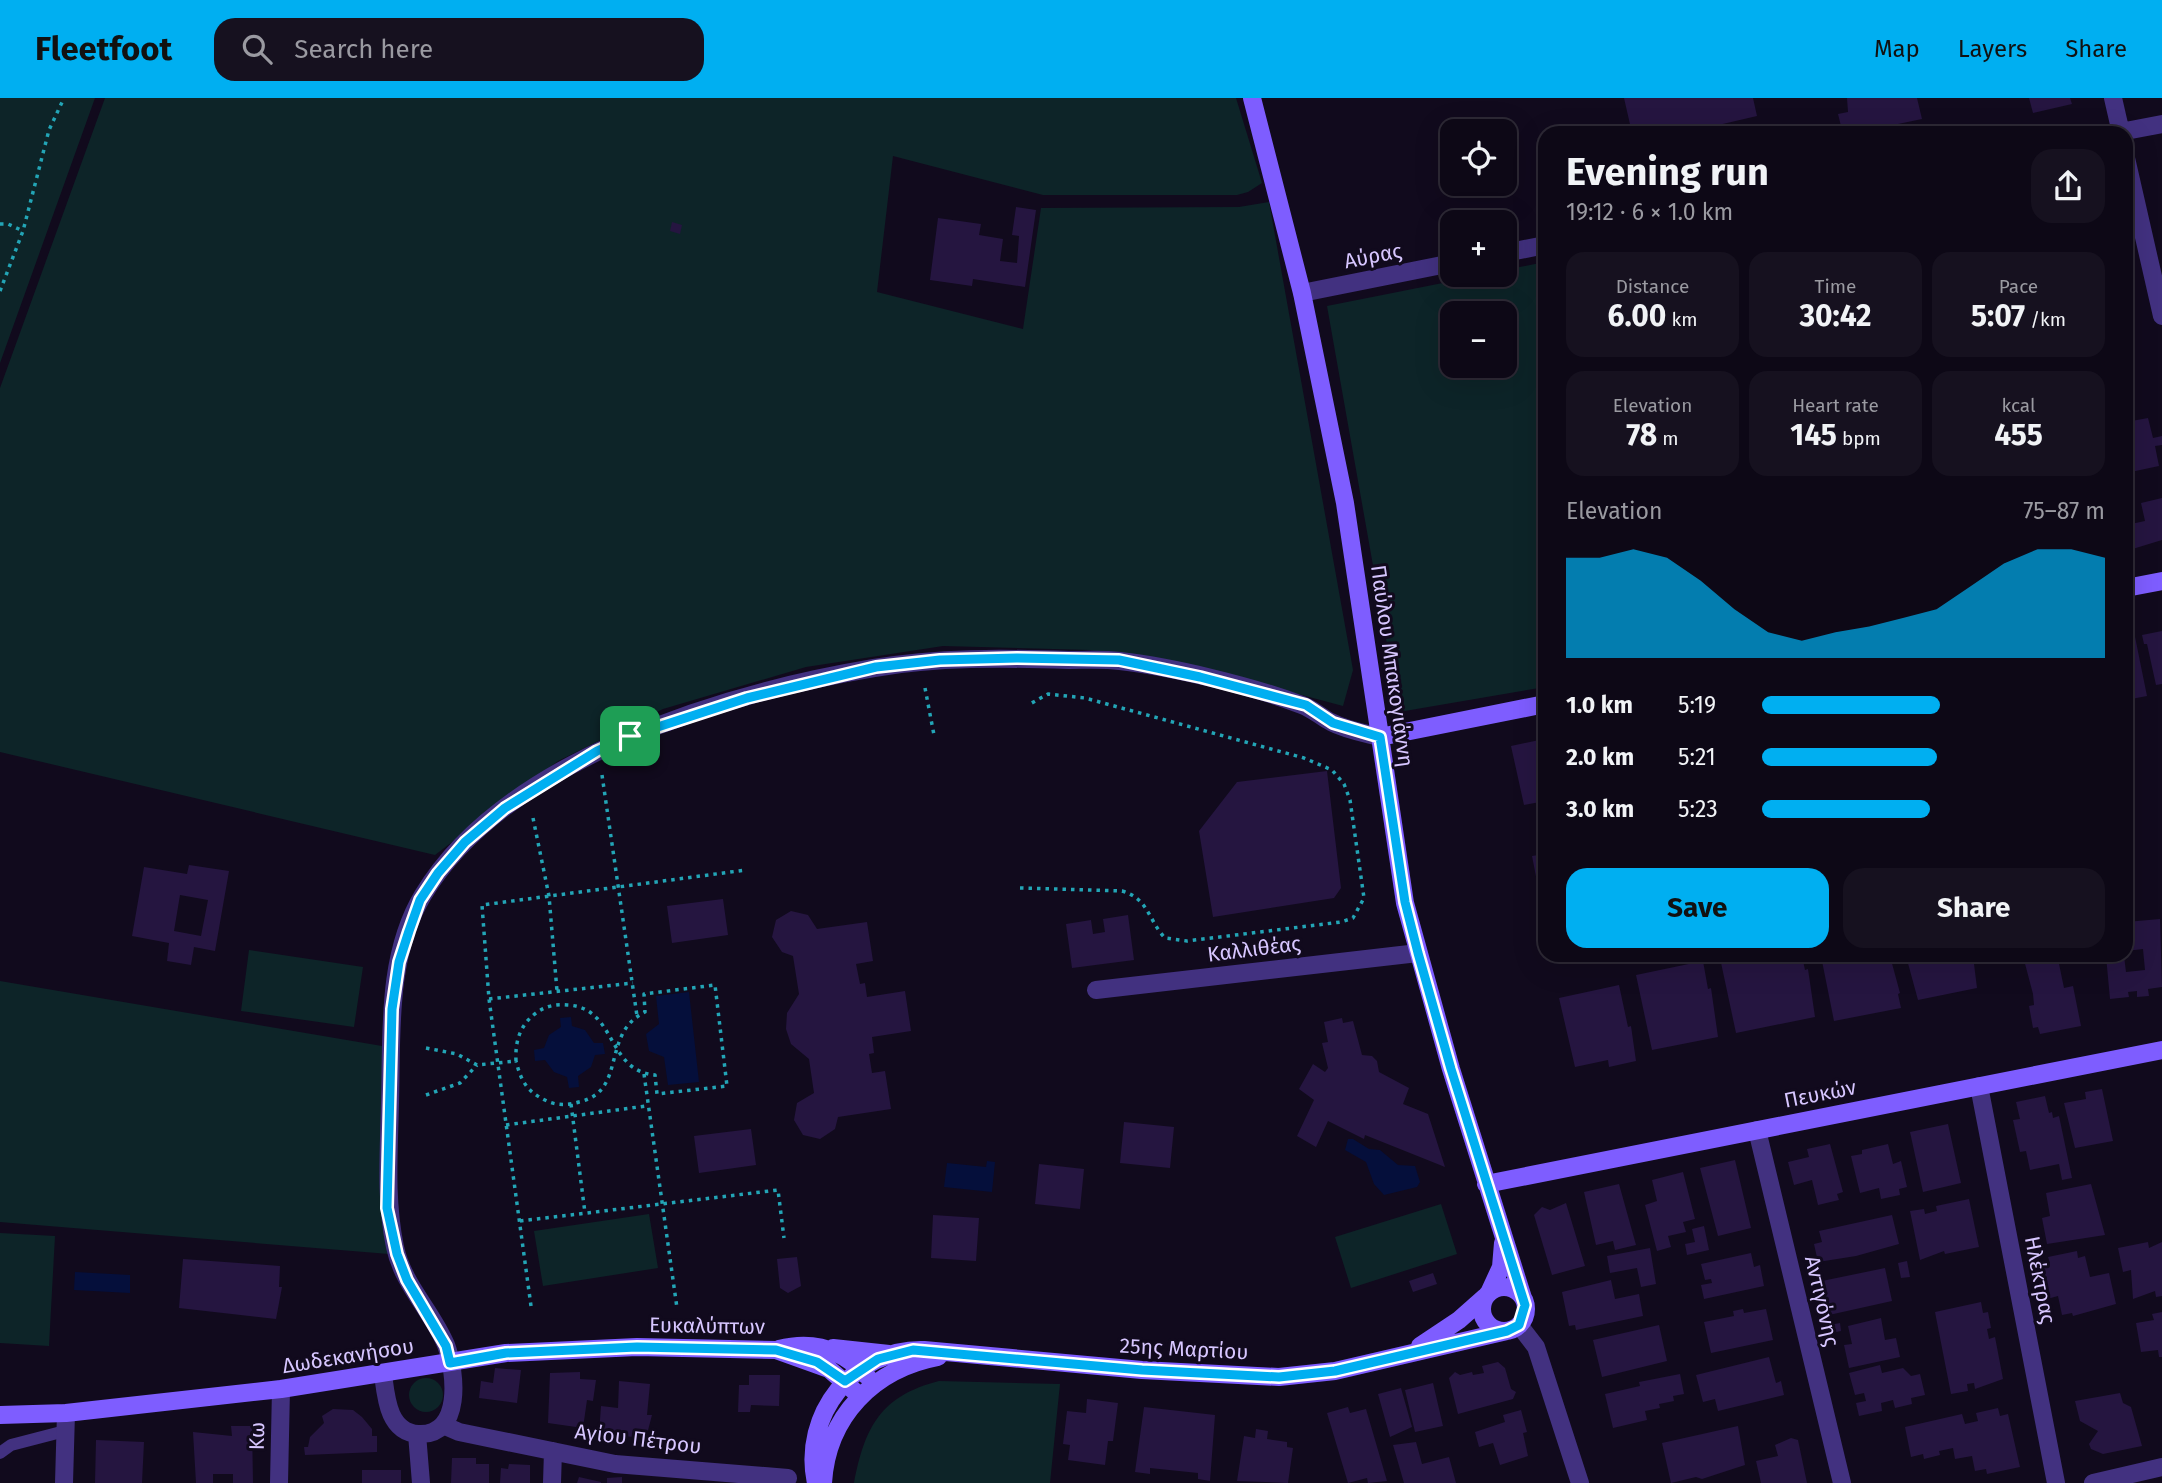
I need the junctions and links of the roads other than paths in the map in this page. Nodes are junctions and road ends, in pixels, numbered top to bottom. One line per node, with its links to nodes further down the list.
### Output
1 (1252, 98): 10 (main road, Παύλου Μπακογιάννη)
2 (2113, 98): 4 (street)
3 (2162, 124): 5 (street)
4 (2118, 126)
5 (2133, 130)
6 (2133, 189): 11 (street)
7 (1538, 246): 8 (street)
8 (1517, 251)
9 (1440, 265): 10 (street, Αύρας)
10 (1302, 293): 15 (main road, Παύλου Μπακογιάννη)
11 (2162, 316)
12 (2162, 581): 13 (main road)
13 (2133, 587)
14 (1538, 705): 15 (main road)
15 (1380, 737): 16 (main road, Παύλου Μπακογιάννη); 31 (street)
16 (1418, 953): 17 (street, Καλλιθέας); 21 (main road, Παύλου Μπακογιάννη)
17 (1096, 990)
18 (2162, 1049): 19 (main road, Πευκών)
19 (1979, 1086): 20 (main road, Πευκών); 54 (street, Ηλέκτρας)
20 (1757, 1130): 21 (main road, Πευκών); 53 (street, Αντιγόνης)
21 (1486, 1184): 22 (main road, Παύλου Μπακογιάννη)
22 (1503, 1236): 23 (main road, Παύλου Μπακογιάννη); 24 (main road, Παύλου Μπακογιάννη)
23 (1487, 1295): 24 (main road); 25 (main road); 27 (main road, 25ης Μαρτίου)
24 (1523, 1298): 25 (main road)
25 (1513, 1328): 27 (main road, 25ης Μαρτίου); 52 (street)
26 (637, 1347): 30 (main road, Ευκαλύπτων); 31 (main road, Δωδεκανήσου)
27 (1412, 1352): 29 (main road, 25ης Μαρτίου)
28 (892, 1354): 29 (main road, 25ης Μαρτίου); 30 (main road); 32 (main road, 25ης Μαρτίου)
29 (952, 1354): 36 (main road, 25ης Μαρτίου)
30 (822, 1355): 32 (main road, Ευκαλύπτων); 34 (main road, Ευκαλύπτων); 37 (main road)
31 (450, 1363): 33 (main road, Δωδεκανήσου); 40 (street)
32 (861, 1369): 34 (main road, 25ης Μαρτίου); 36 (main road, Ευκαλύπτων)
33 (383, 1374): 35 (main road, Δωδεκανήσου); 41 (street)
34 (845, 1381): 36 (main road, Ευκαλύπτων); 37 (main road, 25ης Μαρτίου)
35 (281, 1389): 39 (main road, Δωδεκανήσου); 47 (street, Κω)
36 (867, 1390): 51 (main road, 25ης Μαρτίου)
37 (826, 1409): 50 (main road, 25ης Μαρτίου)
38 (0, 1415): 39 (main road, Δωδεκανήσου)
39 (65, 1422): 43 (lane); 46 (street)
40 (443, 1425): 41 (street); 42 (street, Αγίου Πέτρου)
41 (417, 1434): 48 (street)
42 (553, 1451): 45 (street, Αγίου Πέτρου); 49 (street)
43 (0, 1453)
44 (2162, 1467): 55 (street)
45 (788, 1478)
46 (64, 1483)
47 (279, 1483)
48 (421, 1483)
49 (552, 1483)
50 (816, 1483)
51 (823, 1483)
52 (1580, 1483)
53 (1842, 1483)
54 (2056, 1483)
55 (2093, 1483)

